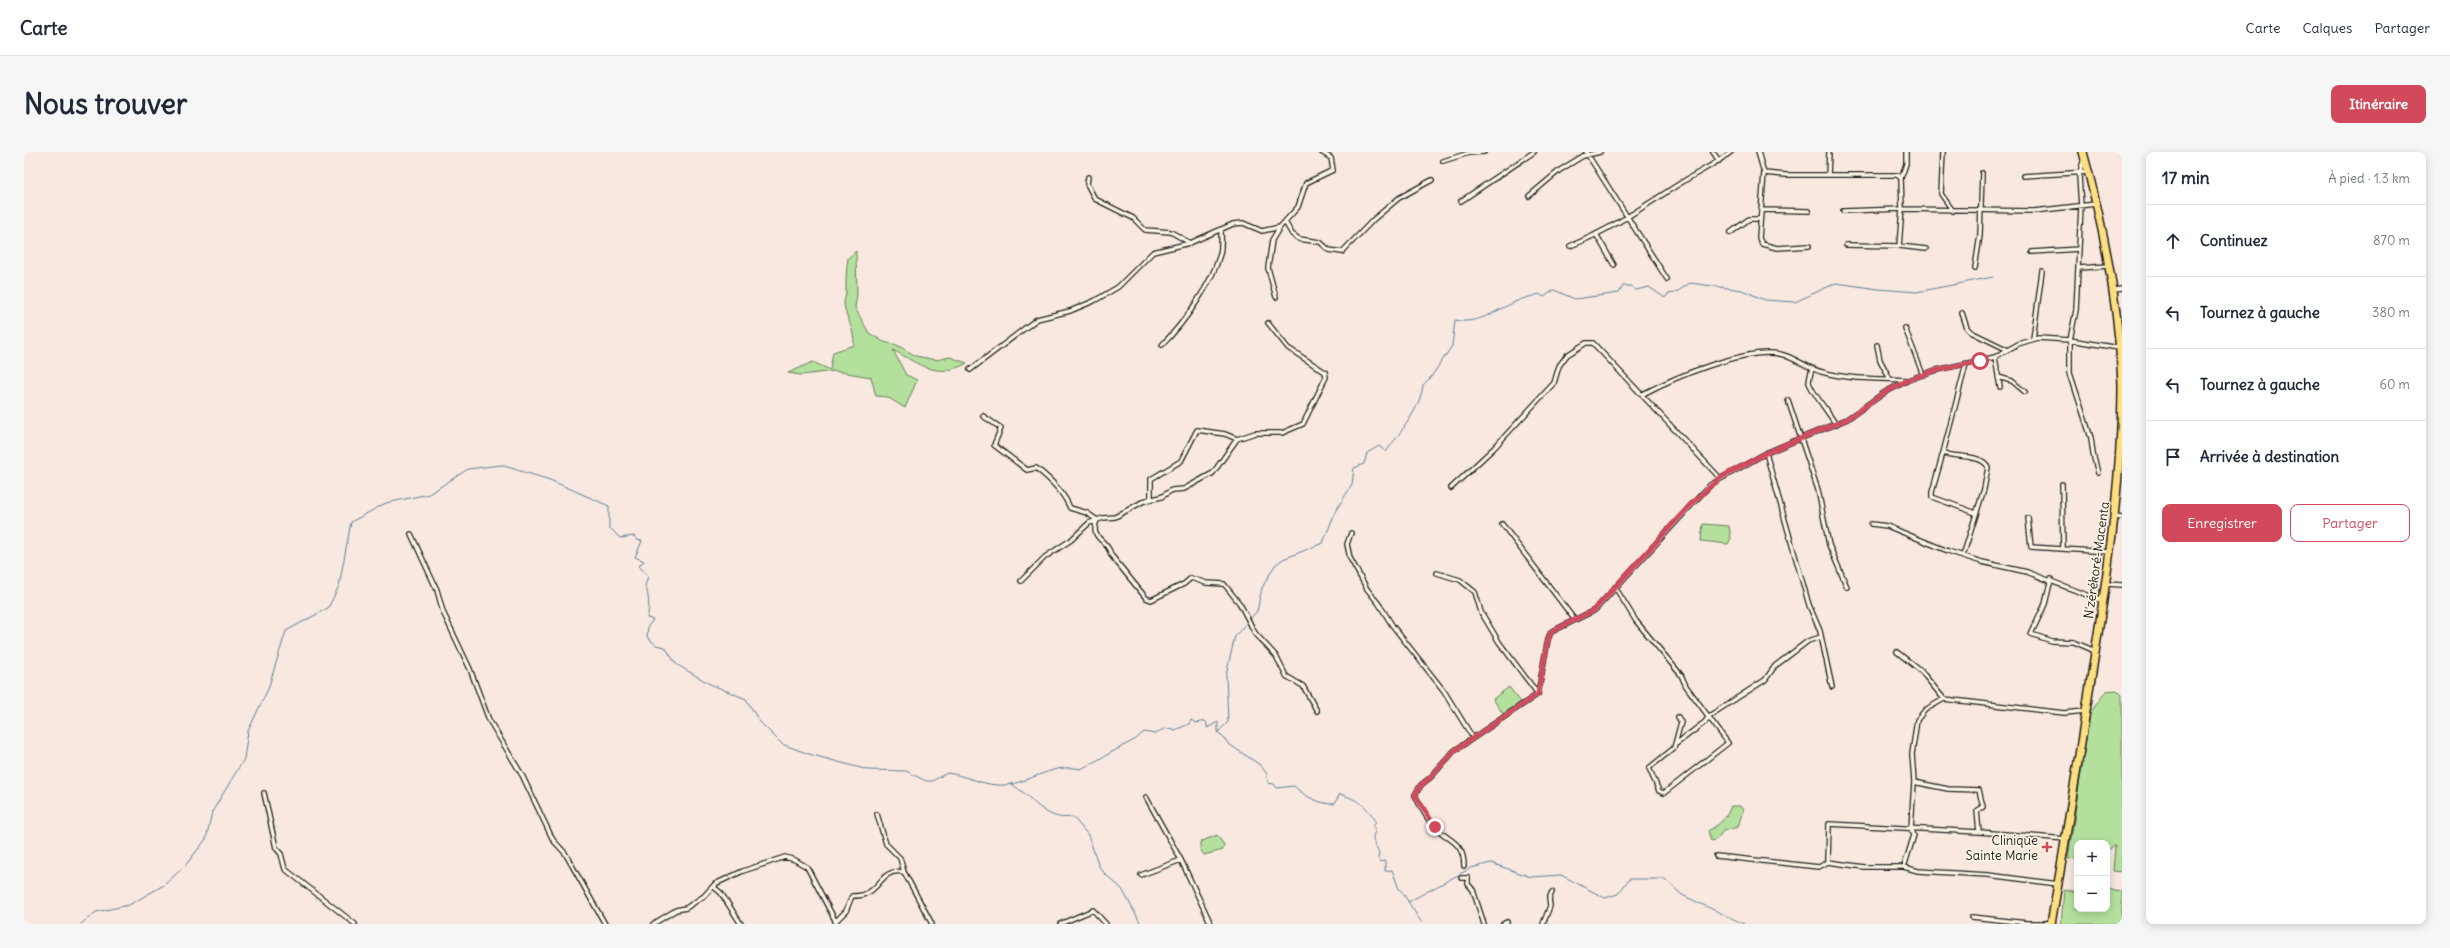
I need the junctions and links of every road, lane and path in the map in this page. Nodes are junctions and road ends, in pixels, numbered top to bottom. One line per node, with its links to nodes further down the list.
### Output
1 (1321, 152): 36 (street)
2 (1484, 152): 14 (street)
3 (1534, 152): 25 (street)
4 (1600, 152): 11 (street)
5 (1713, 152): 13 (street)
6 (1731, 152): 13 (street)
7 (1758, 152): 16 (street)
8 (1829, 152): 19 (street)
9 (1906, 152): 22 (street)
10 (1943, 152): 33 (street)
11 (1587, 154): 24 (street); 34 (street)
12 (2084, 154): 15 (highway, N'zérékoré-Macenta); 18 (street)
13 (1720, 161): 34 (street)
14 (1443, 162)
15 (2089, 172): 18 (street); 26 (highway, N'zérékoré-Macenta)
16 (1764, 173): 19 (street); 30 (street)
17 (1982, 173): 29 (street)
18 (2080, 173): 20 (street); 27 (street)
19 (1828, 175): 22 (street)
20 (2024, 176)
21 (1088, 177): 41 (street)
22 (1901, 178): 28 (street)
23 (1432, 180): 36 (street)
24 (1530, 196)
25 (1461, 201)
26 (2098, 204): 27 (street); 50 (highway, N'zérékoré-Macenta)
27 (2081, 206): 29 (street); 47 (street)
28 (1902, 209): 32 (street); 33 (street); 45 (street)
29 (1981, 209): 33 (street); 51 (street)
30 (1761, 210): 31 (street); 35 (street)
31 (1809, 211)
32 (1843, 211)
33 (1953, 211)
34 (1626, 218): 40 (street); 54 (street)
35 (1760, 219): 39 (street); 44 (street)
36 (1285, 222): 37 (street)
37 (1280, 227): 38 (street); 57 (street)
38 (1221, 229): 41 (street); 63 (street)
39 (1730, 233)
40 (1596, 234): 43 (street); 49 (street)
41 (1190, 243): 70 (street)
42 (1846, 245): 45 (street)
43 (1570, 246)
44 (1809, 246)
45 (1899, 246): 46 (street)
46 (1926, 248)
47 (2079, 249): 48 (street); 52 (street)
48 (2032, 252)
49 (1614, 265)
50 (2110, 266): 52 (street); 56 (highway, N'zérékoré-Macenta)
51 (1975, 268)
52 (2078, 268): 62 (street)
53 (2042, 271): 61 (street)
54 (1666, 279)
55 (2122, 289): 56 (street)
56 (2114, 290): 65 (highway, N'zérékoré-Macenta)
57 (1276, 297)
58 (1962, 313): 66 (street)
59 (1268, 323): 82 (street)
60 (1905, 328): 71 (street)
61 (2033, 339): 62 (street); 66 (street)
62 (2070, 340): 65 (street); 86 (street)
63 (1162, 345)
64 (1877, 345): 73 (street)
65 (2120, 348): 81 (highway, N'zérékoré-Macenta)
66 (2008, 350): 67 (street)
67 (1995, 357): 68 (street); 72 (street)
68 (1966, 364): 71 (street); 84 (street)
69 (1812, 369): 73 (street); 77 (street); 80 (street)
70 (970, 370)
71 (1923, 375): 74 (street)
72 (1998, 377): 75 (street); 76 (street)
73 (1890, 379): 74 (street)
74 (1908, 380): 80 (street)
75 (2000, 387)
76 (2025, 392)
77 (1643, 394): 87 (street); 89 (street)
78 (1788, 400): 83 (street)
79 (983, 416): 94 (street)
80 (1836, 425): 83 (street)
81 (2121, 436): 93 (highway, N'zérékoré-Macenta)
82 (1236, 439): 90 (street); 90 (street)
83 (1800, 440): 85 (street); 108 (street)
84 (1943, 452): 91 (street); 91 (street)
85 (1766, 453): 87 (street); 111 (street)
86 (2098, 473)
87 (1720, 478): 107 (street)
88 (2062, 484): 99 (street)
89 (1451, 488)
90 (1144, 501): 94 (street)
91 (1976, 513): 101 (street)
92 (2028, 518): 99 (street)
93 (2119, 518): 100 (highway, N'zérékoré-Macenta)
94 (1097, 520): 104 (street); 117 (street)
95 (1502, 524): 110 (street)
96 (1871, 524): 101 (street)
97 (1351, 533): 121 (street)
98 (411, 534): 145 (street)
99 (2063, 548): 100 (street)
100 (2110, 552): 105 (highway, N'zérékoré-Macenta)
101 (1962, 556): 103 (street)
102 (1437, 573): 115 (street)
103 (2051, 579): 109 (street); 112 (street)
104 (1020, 581)
105 (2106, 584): 106 (street); 109 (highway, N'zérékoré-Macenta)
106 (2122, 585)
107 (1615, 587): 110 (street); 119 (street)
108 (1847, 587)
109 (2103, 601): 112 (highway, N'zérékoré-Macenta)
110 (1574, 619): 115 (street)
111 (1821, 636): 114 (street); 119 (street)
112 (2095, 651): 118 (highway, N'zérékoré-Macenta)
113 (1897, 652): 116 (street)
114 (1832, 687)
115 (1538, 694): 121 (street)
116 (1944, 700): 118 (street); 123 (street)
117 (1317, 711)
118 (2086, 711): 129 (highway, N'zérékoré-Macenta)
119 (1709, 716): 122 (street); 122 (street)
120 (1678, 717): 122 (street)
121 (1473, 738): 133 (street)
122 (1676, 744)
123 (1914, 782): 127 (street); 128 (street)
124 (264, 793): 144 (street)
125 (1146, 797): 131 (street)
126 (877, 814): 135 (street)
127 (1911, 828): 128 (street); 132 (street); 134 (street)
128 (1980, 832): 129 (street)
129 (2066, 839): 139 (highway, N'zérékoré-Macenta)
130 (1716, 856): 132 (street)
131 (1181, 860): 136 (street); 151 (street)
132 (1828, 862): 134 (street)
133 (1464, 866)
134 (1904, 867): 139 (street)
135 (904, 872): 142 (street); 148 (street)
136 (1141, 875)
137 (1461, 878): 152 (street)
138 (715, 884): 142 (street); 146 (street); 147 (street)
139 (2059, 884): 143 (highway, N'zérékoré-Macenta)
140 (1552, 892): 153 (street)
141 (1972, 917): 143 (street)
142 (836, 923)
143 (2051, 923)
144 (355, 924)
145 (604, 924)
146 (653, 924)
147 (742, 924)
148 (932, 924)
149 (1060, 924): 150 (street)
150 (1106, 924)
151 (1211, 924)
152 (1484, 924)
153 (1543, 924)

